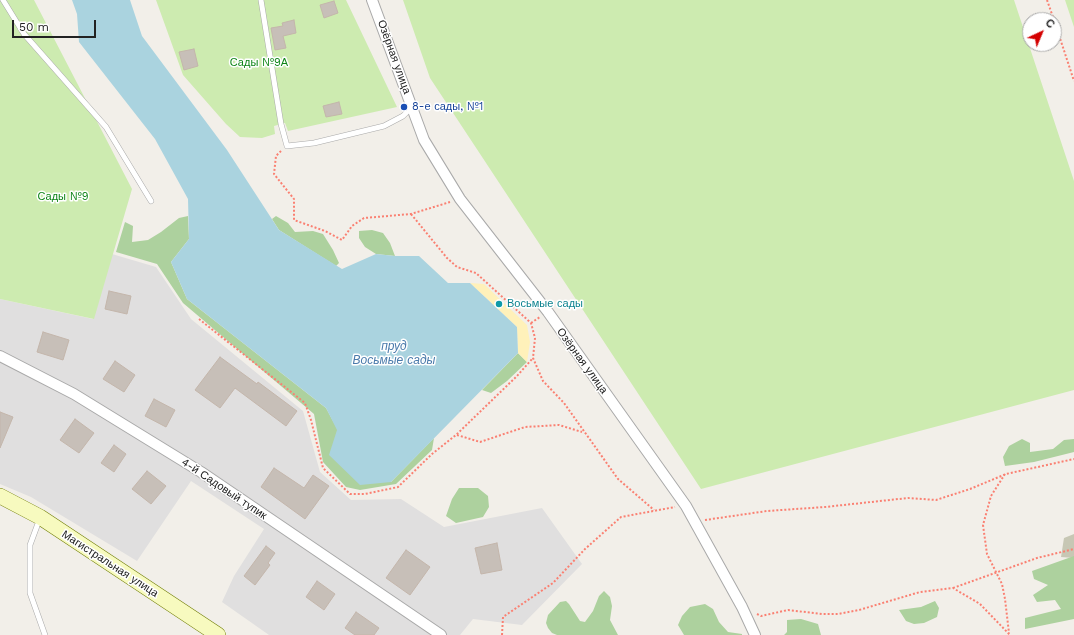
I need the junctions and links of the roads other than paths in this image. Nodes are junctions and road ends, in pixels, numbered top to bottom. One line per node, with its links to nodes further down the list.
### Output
1 (3, 0): 5 (lane)
2 (261, 0): 4 (lane)
3 (372, 0): 4 (street, Озёрная улица)
4 (412, 107): 12 (street, Озёрная улица)
5 (151, 201)
6 (0, 356): 11 (street, 4-й Садовый тупик)
7 (0, 496): 8 (street, Магистральная улица)
8 (40, 517): 9 (lane); 10 (street, Магистральная улица)
9 (45, 635)
10 (218, 635)
11 (441, 635)
12 (755, 635)

